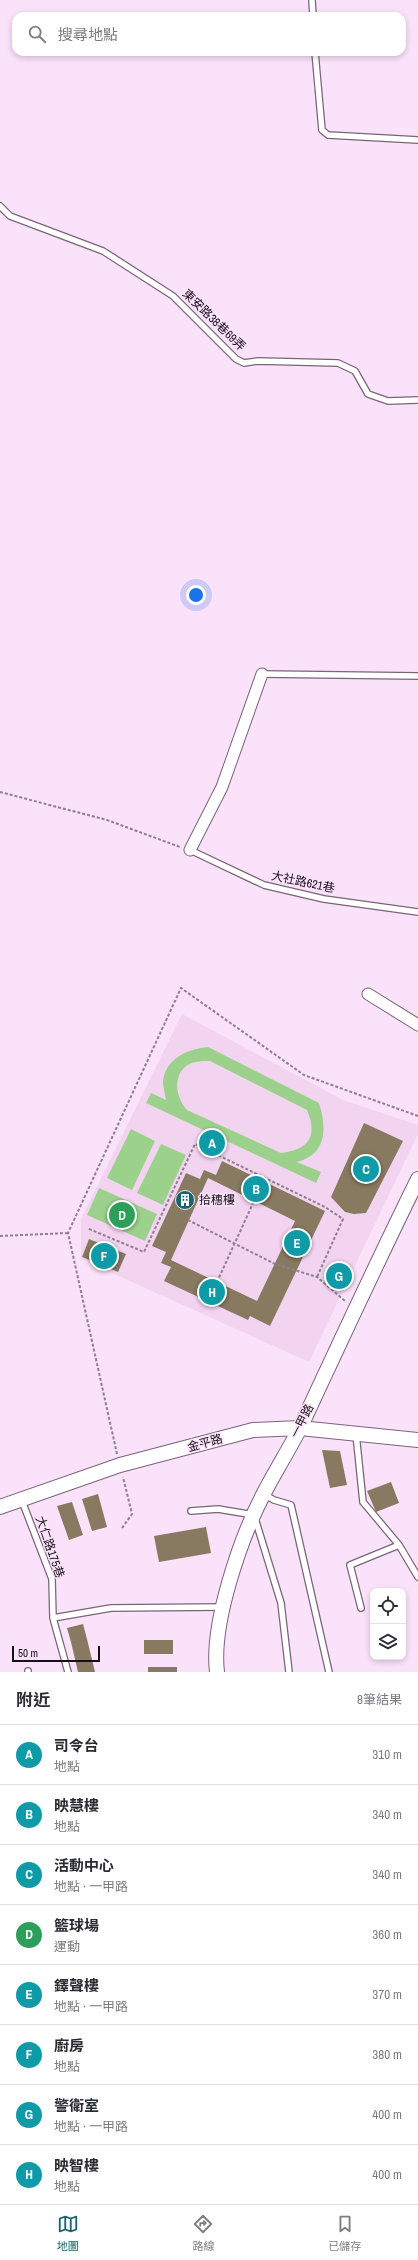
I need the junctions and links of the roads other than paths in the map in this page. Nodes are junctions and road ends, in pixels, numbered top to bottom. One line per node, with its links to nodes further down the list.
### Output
1 (312, 0): 2 (lane)
2 (313, 12)
3 (316, 56): 4 (lane)
4 (418, 140)
5 (0, 206): 6 (lane, 東安路38巷69弄)
6 (418, 400)
7 (262, 674): 8 (lane); 9 (street)
8 (418, 676)
9 (190, 850): 10 (lane, 大社路621巷)
10 (418, 912)
11 (368, 994): 12 (street)
12 (418, 1025)
13 (418, 1179): 14 (street, 一甲路)
14 (300, 1428): 15 (street, 金平路); 17 (street, 一甲路); 18 (street, 金平路)
15 (356, 1433): 16 (street, 金平路); 22 (lane)
16 (418, 1440)
17 (263, 1494): 21 (street, 一甲路); 30 (lane)
18 (22, 1500): 19 (street, 金平路); 26 (lane, 大仁路175巷)
19 (0, 1507)
20 (191, 1511): 21 (lane)
21 (254, 1515): 24 (street, 一甲路); 29 (lane)
22 (399, 1545): 23 (lane); 25 (lane)
23 (418, 1577)
24 (224, 1607): 26 (lane); 28 (street, 一甲路)
25 (361, 1608)
26 (53, 1618): 27 (lane, 大仁路175巷)
27 (68, 1672)
28 (217, 1672)
29 (289, 1672)
30 (329, 1672)

